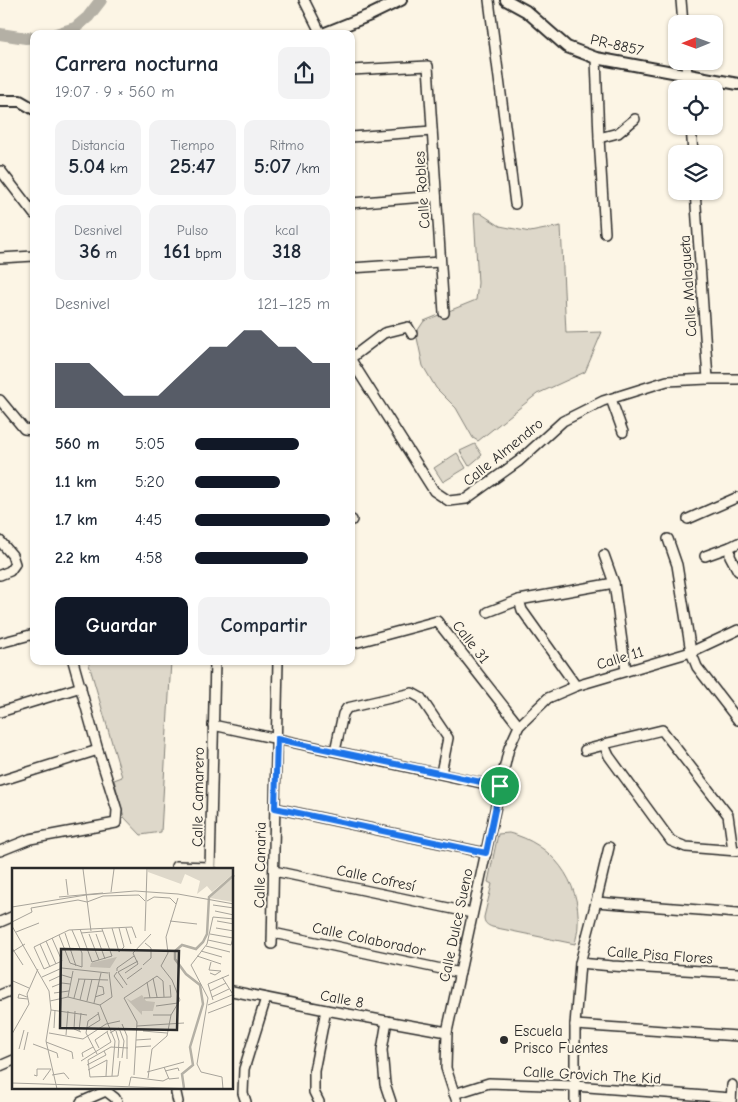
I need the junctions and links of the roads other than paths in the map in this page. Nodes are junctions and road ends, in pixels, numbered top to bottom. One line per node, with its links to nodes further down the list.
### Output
1 (304, 0): 7 (street)
2 (401, 0): 8 (street)
3 (488, 0): 25 (street)
4 (506, 0): 9 (street, PR-8857)
5 (681, 0): 6 (street)
6 (682, 15)
7 (320, 30)
8 (332, 30)
9 (596, 58): 12 (street, PR-8857); 20 (street)
10 (355, 70): 18 (street, Calle Robles)
11 (687, 70): 12 (street)
12 (687, 74): 13 (street); 14 (street, PR-8857)
13 (687, 80)
14 (738, 84)
15 (0, 101): 16 (street)
16 (30, 107)
17 (634, 119): 20 (street)
18 (432, 131): 19 (street); 22 (street, Calle Robles)
19 (355, 137)
20 (600, 138): 27 (street)
21 (1, 171): 26 (street)
22 (436, 196): 24 (street); 30 (street, Calle Robles)
23 (696, 200): 36 (street, Calle Malagueta)
24 (355, 203)
25 (515, 204)
26 (30, 209)
27 (605, 233)
28 (30, 256): 29 (street)
29 (0, 258)
30 (440, 262): 31 (street); 32 (street, Calle Robles)
31 (355, 268)
32 (444, 313)
33 (412, 334): 34 (street)
34 (355, 356)
35 (355, 365): 38 (street, Calle Almendro)
36 (708, 379): 37 (street, Calle Almendro); 38 (street, Calle Almendro)
37 (738, 379)
38 (611, 399): 41 (street)
39 (0, 400): 40 (street)
40 (30, 430)
41 (623, 432)
42 (738, 497): 43 (street)
43 (688, 519)
44 (668, 538): 58 (street)
45 (0, 541): 50 (street)
46 (734, 545): 48 (street); 49 (street)
47 (604, 555): 51 (street)
48 (705, 556)
49 (738, 571)
50 (0, 575)
51 (614, 583): 52 (street); 62 (street)
52 (519, 600): 53 (street); 63 (street)
53 (488, 612)
54 (738, 630): 58 (street, Calle 11)
55 (30, 635): 56 (street)
56 (0, 643)
57 (355, 643): 68 (street, Calle 31)
58 (691, 652): 62 (street, Calle 11); 66 (street)
59 (74, 665): 64 (street)
60 (215, 665): 67 (street, Calle Camarero)
61 (278, 665): 69 (street, Calle Canaria)
62 (626, 671): 63 (street, Calle 11)
63 (576, 686): 68 (street, Calle 11)
64 (81, 687): 65 (street); 71 (street)
65 (0, 712)
66 (738, 720)
67 (213, 725): 69 (street); 83 (street, Calle Camarero)
68 (519, 726): 76 (street, Calle Dulce Sueno)
69 (277, 739): 73 (street); 77 (street, Calle Canaria)
70 (604, 745): 72 (street); 80 (street); 80 (street)
71 (98, 750): 75 (street); 79 (street)
72 (585, 750)
73 (335, 751): 74 (street); 74 (street)
74 (441, 773): 76 (street)
75 (0, 781)
76 (500, 786): 81 (street, Calle Dulce Sueno)
77 (275, 808): 81 (street); 84 (street, Calle Canaria)
78 (609, 848): 85 (street)
79 (0, 851)
80 (736, 851)
81 (486, 853): 86 (street, Calle Dulce Sueno)
82 (176, 866): 83 (street)
83 (210, 868)
84 (274, 871): 86 (street, Calle Cofresí); 90 (street, Calle Canaria)
85 (596, 902): 87 (street); 92 (street)
86 (472, 913): 93 (street, Calle Dulce Sueno)
87 (738, 913)
88 (12, 917): 89 (street)
89 (0, 922)
90 (273, 933): 91 (street, Calle Canaria); 93 (street, Calle Colaborador)
91 (272, 944)
92 (580, 963): 94 (street, Calle Pisa Flores); 101 (street)
93 (460, 973): 102 (street, Calle Dulce Sueno)
94 (738, 973)
95 (12, 990): 97 (street)
96 (234, 991): 98 (street, Calle 8)
97 (0, 995)
98 (266, 998): 99 (street, Calle 8); 112 (street)
99 (326, 1010): 100 (street, Calle 8); 113 (street)
100 (387, 1021): 102 (street, Calle 8); 114 (street)
101 (574, 1025): 103 (street); 107 (street)
102 (447, 1032): 108 (street, Calle Dulce Sueno)
103 (738, 1036)
104 (12, 1061): 105 (street)
105 (0, 1066)
106 (732, 1085): 109 (street, Calle Grovich The Kid)
107 (574, 1086): 108 (street, Calle Grovich The Kid); 109 (street, Calle Grovich The Kid); 115 (street)
108 (455, 1098)
109 (731, 1100)
110 (81, 1102): 111 (street)
111 (117, 1102)
112 (246, 1102)
113 (319, 1102)
114 (391, 1102)
115 (575, 1102)

